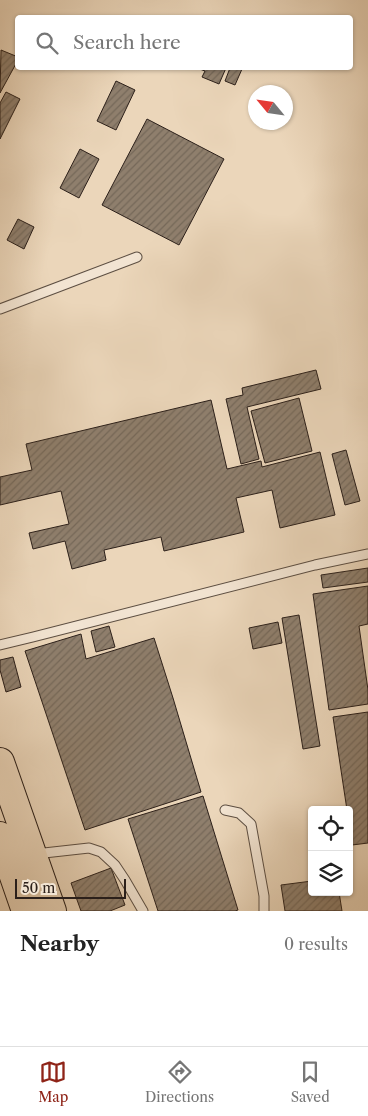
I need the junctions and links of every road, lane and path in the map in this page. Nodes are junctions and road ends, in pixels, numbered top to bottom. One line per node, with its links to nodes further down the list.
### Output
1 (137, 257): 2 (lane)
2 (0, 309)
3 (368, 554): 4 (lane)
4 (0, 645)
5 (0, 762): 8 (highway)
6 (225, 810): 12 (lane)
7 (0, 836): 9 (highway)
8 (32, 854): 10 (highway); 11 (lane)
9 (26, 911)
10 (52, 911)
11 (142, 911)
12 (264, 911)

